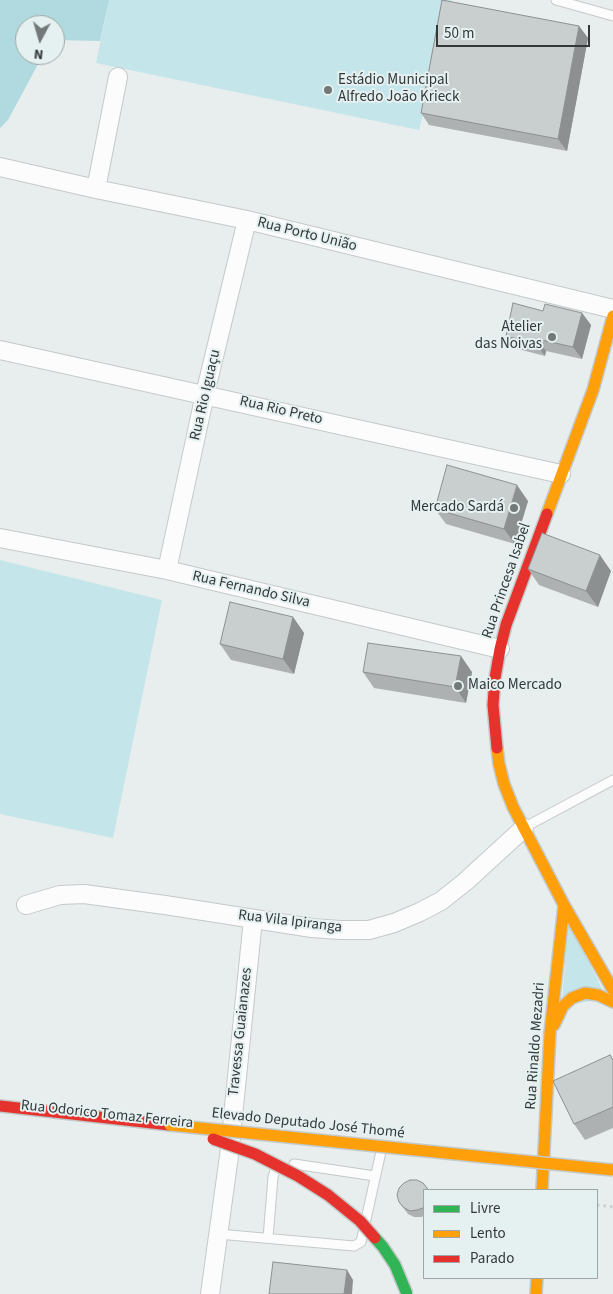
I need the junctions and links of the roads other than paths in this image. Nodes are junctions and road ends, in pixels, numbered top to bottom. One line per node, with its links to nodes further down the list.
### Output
1 (556, 0): 2 (lane)
2 (613, 16)
3 (118, 77): 5 (street)
4 (0, 167): 5 (street, Rua Porto União)
5 (96, 188): 6 (street, Rua Porto União)
6 (247, 220): 7 (street, Rua Porto União); 10 (street, Rua Rio Iguaçu)
7 (613, 309)
8 (613, 316): 11 (street, Rua Princesa Isabel)
9 (0, 350): 10 (street, Rua Rio Preto)
10 (205, 394): 11 (street, Rua Rio Preto); 13 (street, Rua Rio Iguaçu)
11 (561, 474): 14 (street, Rua Princesa Isabel)
12 (0, 538): 13 (street, Rua Fernando Silva)
13 (167, 570): 14 (street, Rua Fernando Silva)
14 (500, 649): 16 (street, Rua Princesa Isabel)
15 (613, 780): 16 (lane)
16 (524, 828): 18 (street, Rua Princesa Isabel); 19 (street, Rua Vila Ipiranga)
17 (26, 905): 19 (street, Rua Vila Ipiranga)
18 (564, 905): 20 (street, Rua Princesa Isabel); 22 (street, Rua Rinaldo Mezadri)
19 (253, 919): 25 (street, Travessa Guaianazes)
20 (613, 990)
21 (613, 1002): 22 (street)
22 (550, 1033): 27 (street, Rua Rinaldo Mezadri)
23 (0, 1106): 24 (street, Elevado Deputado José Thomé); 25 (street, Rua Odorico Tomaz Ferreira)
24 (170, 1125): 28 (street, Elevado Deputado José Thomé, bridge); 35 (street, bridge)
25 (231, 1128): 26 (street, Rua Odorico Tomaz Ferreira); 31 (street, Travessa Guaianazes)
26 (383, 1144): 27 (street, Rua Odorico Tomaz Ferreira); 29 (lane)
27 (543, 1161): 30 (street, Rua Rinaldo Mezadri)
28 (613, 1170)
29 (375, 1176): 32 (lane); 32 (lane)
30 (542, 1189)
31 (218, 1234): 32 (lane); 34 (street, Travessa Guaianazes)
32 (268, 1238)
33 (537, 1279): 36 (street)
34 (210, 1294)
35 (407, 1294)
36 (536, 1294)

